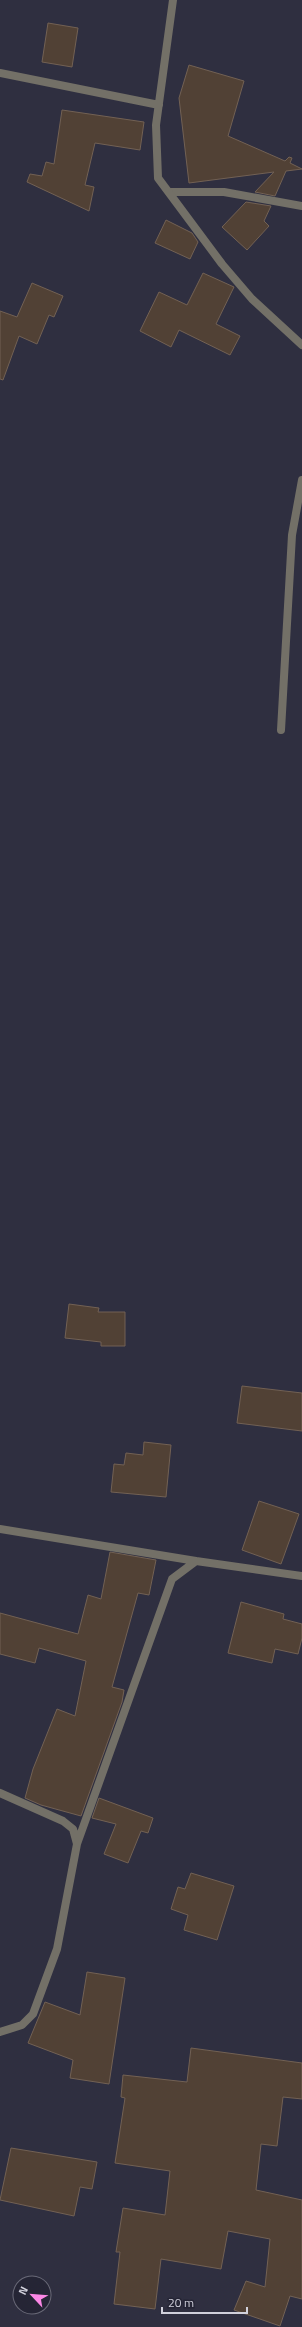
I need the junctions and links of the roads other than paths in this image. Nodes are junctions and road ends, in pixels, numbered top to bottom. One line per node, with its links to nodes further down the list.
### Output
1 (173, 0): 3 (street)
2 (0, 73): 3 (street)
3 (159, 105): 4 (street)
4 (170, 192): 5 (street); 6 (street)
5 (302, 206)
6 (302, 345)
7 (302, 480): 8 (street)
8 (281, 730)
9 (0, 1529): 10 (street)
10 (196, 1561): 11 (street); 13 (street)
11 (302, 1576)
12 (0, 1793): 13 (street)
13 (77, 1844): 14 (street)
14 (0, 2032)

